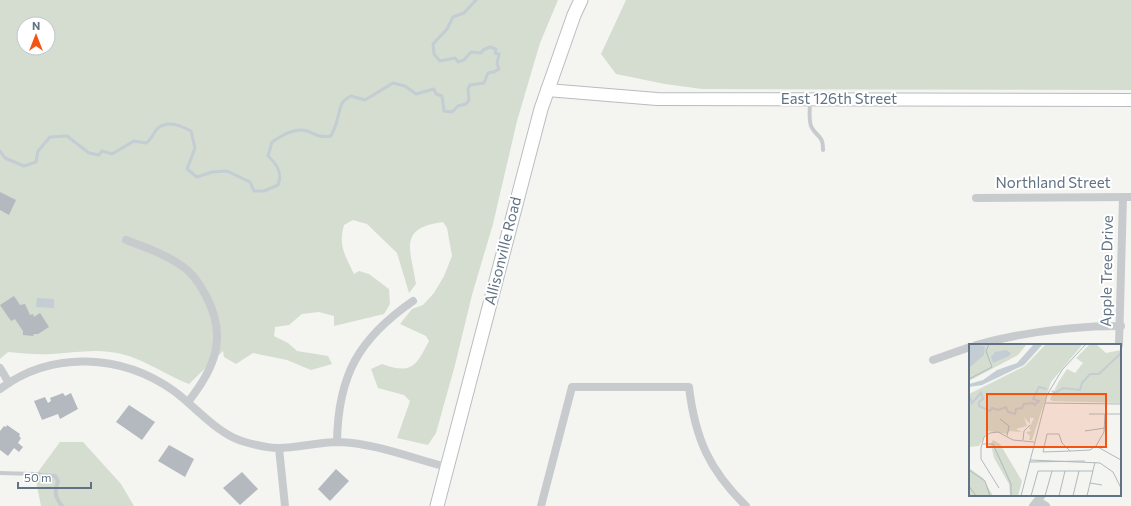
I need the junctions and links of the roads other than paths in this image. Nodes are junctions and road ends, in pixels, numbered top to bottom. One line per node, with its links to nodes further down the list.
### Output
1 (581, 0): 2 (main road, Allisonville Road)
2 (548, 90): 3 (main road, East 126th Street); 21 (main road, Allisonville Road)
3 (810, 99): 4 (main road, East 126th Street); 5 (lane)
4 (1131, 100)
5 (823, 150)
6 (1127, 197): 7 (street, Northland Street); 10 (street, Apple Tree Drive)
7 (976, 198)
8 (126, 240): 18 (street)
9 (413, 301): 19 (street)
10 (1120, 326): 11 (street); 12 (street, Apple Tree Drive)
11 (981, 344)
12 (1119, 344)
13 (969, 347): 14 (street)
14 (933, 360)
15 (0, 368): 16 (street)
16 (9, 382): 17 (street); 18 (street)
17 (0, 389)
18 (188, 402): 20 (street)
19 (338, 442): 20 (street); 21 (street)
20 (279, 448): 25 (street)
21 (447, 467): 26 (main road, Allisonville Road)
22 (0, 473): 24 (lane)
23 (1037, 501): 29 (street)
24 (62, 506)
25 (285, 506)
26 (437, 506)
27 (541, 506): 28 (street)
28 (746, 506)
29 (1046, 506)

